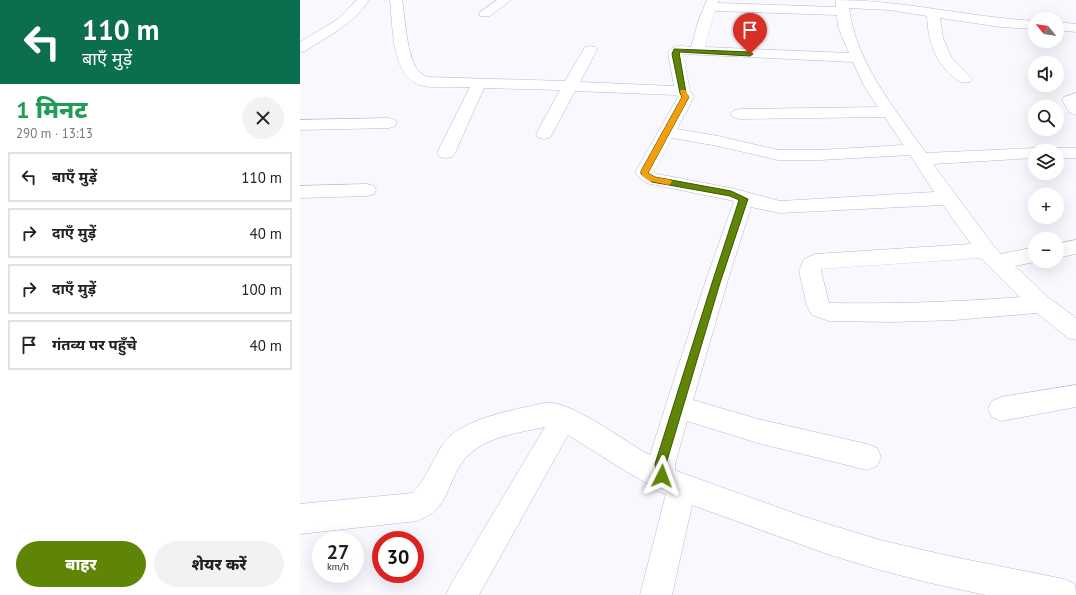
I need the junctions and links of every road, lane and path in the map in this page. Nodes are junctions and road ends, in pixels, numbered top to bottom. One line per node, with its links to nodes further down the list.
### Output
1 (363, 0): 11 (street)
2 (396, 0): 16 (street)
3 (505, 0): 6 (street)
4 (711, 3): 5 (street); 13 (street)
5 (843, 5): 7 (street); 14 (street)
6 (485, 13)
7 (933, 13): 8 (street); 15 (street)
8 (1028, 25)
9 (1064, 27): 10 (street)
10 (1076, 28)
11 (300, 48)
12 (590, 50): 17 (street)
13 (697, 50): 14 (street); 18 (street)
14 (858, 58): 21 (street)
15 (965, 79)
16 (479, 83): 17 (street); 27 (street)
17 (570, 86): 18 (street); 26 (street)
18 (683, 93): 25 (street)
19 (1076, 98): 20 (street)
20 (1076, 110)
21 (889, 112): 22 (street); 31 (street)
22 (740, 114)
23 (389, 123): 24 (street)
24 (300, 125)
25 (666, 132): 31 (street); 35 (street)
26 (544, 134)
27 (446, 153)
28 (1028, 153): 31 (street)
29 (1064, 153): 30 (street)
30 (1076, 153)
31 (918, 154): 34 (street)
32 (367, 190): 33 (street)
33 (300, 192)
34 (948, 198): 35 (street); 39 (street)
35 (744, 199): 43 (street)
36 (1076, 248): 37 (street)
37 (1064, 250)
38 (1028, 255): 39 (street)
39 (992, 256): 40 (street); 40 (street)
40 (1041, 304): 41 (street)
41 (1076, 331)
42 (1076, 396): 44 (street)
43 (678, 407): 46 (street); 47 (street)
44 (1000, 409)
45 (564, 418): 47 (street); 48 (street); 50 (street)
46 (867, 457)
47 (672, 481): 49 (street); 51 (street)
48 (300, 519)
49 (998, 588): 52 (street)
50 (462, 595)
51 (656, 595)
52 (1064, 595)

